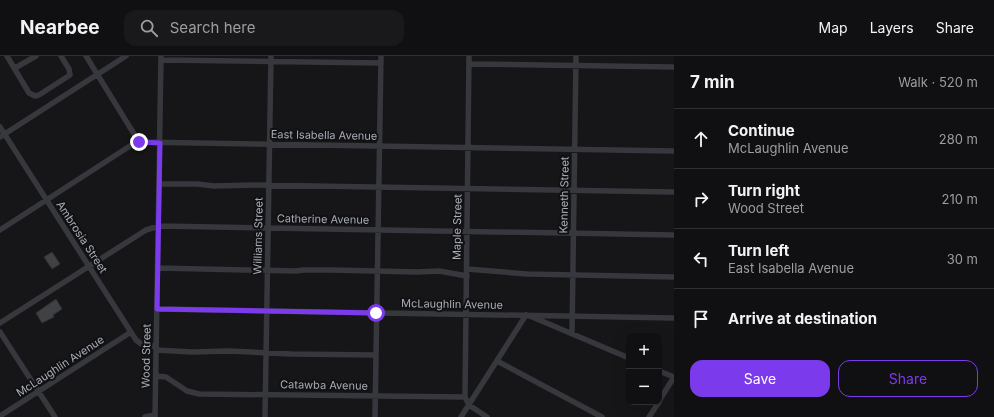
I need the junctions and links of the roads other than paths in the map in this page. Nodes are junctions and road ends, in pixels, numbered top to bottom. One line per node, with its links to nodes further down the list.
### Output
1 (7, 56): 16 (street)
2 (61, 56): 16 (street)
3 (86, 56): 17 (street)
4 (126, 56): 17 (street)
5 (381, 56): 12 (street)
6 (469, 56): 13 (street, Maple Street)
7 (576, 56): 14 (street, Kenneth Street)
8 (32, 57): 16 (street)
9 (161, 58): 10 (street); 21 (street, Wood Street)
10 (202, 58): 11 (street)
11 (271, 59): 12 (street); 22 (street, Williams Street)
12 (380, 63): 23 (street)
13 (469, 64): 14 (street); 24 (street, Maple Street)
14 (576, 66): 15 (street); 25 (street, Kenneth Street)
15 (674, 67)
16 (15, 68)
17 (97, 74): 19 (street); 20 (street)
18 (0, 127): 19 (street, Ambrosia Street)
19 (2, 135): 33 (street, Ambrosia Street)
20 (139, 142): 21 (street, East Isabella Avenue); 33 (street)
21 (160, 143): 22 (street, East Isabella Avenue); 27 (street, Wood Street)
22 (270, 144): 23 (street, East Isabella Avenue); 28 (street, Williams Street)
23 (380, 146): 24 (street, East Isabella Avenue); 29 (street)
24 (468, 148): 25 (street, East Isabella Avenue); 30 (street, Maple Street)
25 (575, 149): 26 (street, East Isabella Avenue); 31 (street, Kenneth Street)
26 (674, 151)
27 (159, 184): 28 (street); 34 (street, Wood Street)
28 (268, 186): 29 (street); 35 (street, Williams Street)
29 (379, 188): 30 (street); 37 (street)
30 (468, 189): 31 (street); 38 (street, Maple Street)
31 (574, 191): 32 (street); 39 (street, Kenneth Street)
32 (674, 192)
33 (46, 200): 36 (street); 41 (street, Ambrosia Street)
34 (158, 226): 35 (street, Catherine Avenue); 41 (street, Catherine Avenue); 42 (street, Wood Street)
35 (268, 228): 37 (street, Catherine Avenue); 44 (street, Williams Street)
36 (0, 230)
37 (378, 230): 38 (street, Catherine Avenue); 45 (street)
38 (467, 231): 39 (street, Catherine Avenue); 43 (street, Maple Street)
39 (574, 233): 40 (street, Catherine Avenue); 46 (street, Kenneth Street)
40 (674, 234)
41 (89, 266): 56 (street, Catherine Avenue); 58 (street, Ambrosia Street)
42 (158, 268): 44 (street); 49 (street, Wood Street)
43 (467, 269): 46 (street); 47 (street, Maple Street)
44 (268, 270): 45 (street); 50 (street, Williams Street)
45 (378, 272): 47 (street); 51 (street)
46 (573, 275): 48 (street); 54 (street, Kenneth Street)
47 (467, 276): 52 (street, Maple Street)
48 (674, 277)
49 (157, 309): 50 (street, McLaughlin Avenue); 60 (street, Wood Street)
50 (267, 312): 51 (street, McLaughlin Avenue); 61 (street, Williams Street)
51 (376, 313): 52 (street, McLaughlin Avenue); 62 (street)
52 (466, 314): 53 (street, McLaughlin Avenue); 72 (street, Maple Street)
53 (527, 315): 54 (street, McLaughlin Avenue); 59 (street); 64 (street)
54 (571, 316): 55 (street, McLaughlin Avenue); 59 (street, Kenneth Street)
55 (674, 318)
56 (0, 323)
57 (0, 332): 68 (street)
58 (131, 332): 60 (street, Ambrosia Street); 68 (street, McLaughlin Avenue)
59 (572, 334): 63 (street)
60 (156, 348): 61 (street, Ambrosia Street); 66 (street, Wood Street)
61 (266, 352): 62 (street, Ambrosia Street); 69 (street, Williams Street)
62 (376, 355): 70 (street)
63 (626, 357)
64 (498, 361): 73 (street); 83 (street)
65 (662, 371): 67 (street)
66 (156, 376): 69 (street, Catawba Avenue); 76 (street, Wood Street)
67 (674, 377): 71 (street)
68 (38, 392): 75 (street, McLaughlin Avenue); 77 (street)
69 (265, 394): 70 (street, Catawba Avenue); 79 (street, Williams Street)
70 (375, 396): 72 (street, Catawba Avenue); 80 (street)
71 (662, 397)
72 (465, 398): 73 (street)
73 (469, 405): 81 (street); 82 (street)
74 (657, 405): 84 (street)
75 (0, 416)
76 (155, 416): 78 (street)
77 (55, 417)
78 (145, 417)
79 (265, 417)
80 (375, 417)
81 (461, 417)
82 (487, 417)
83 (602, 417)
84 (649, 417)

